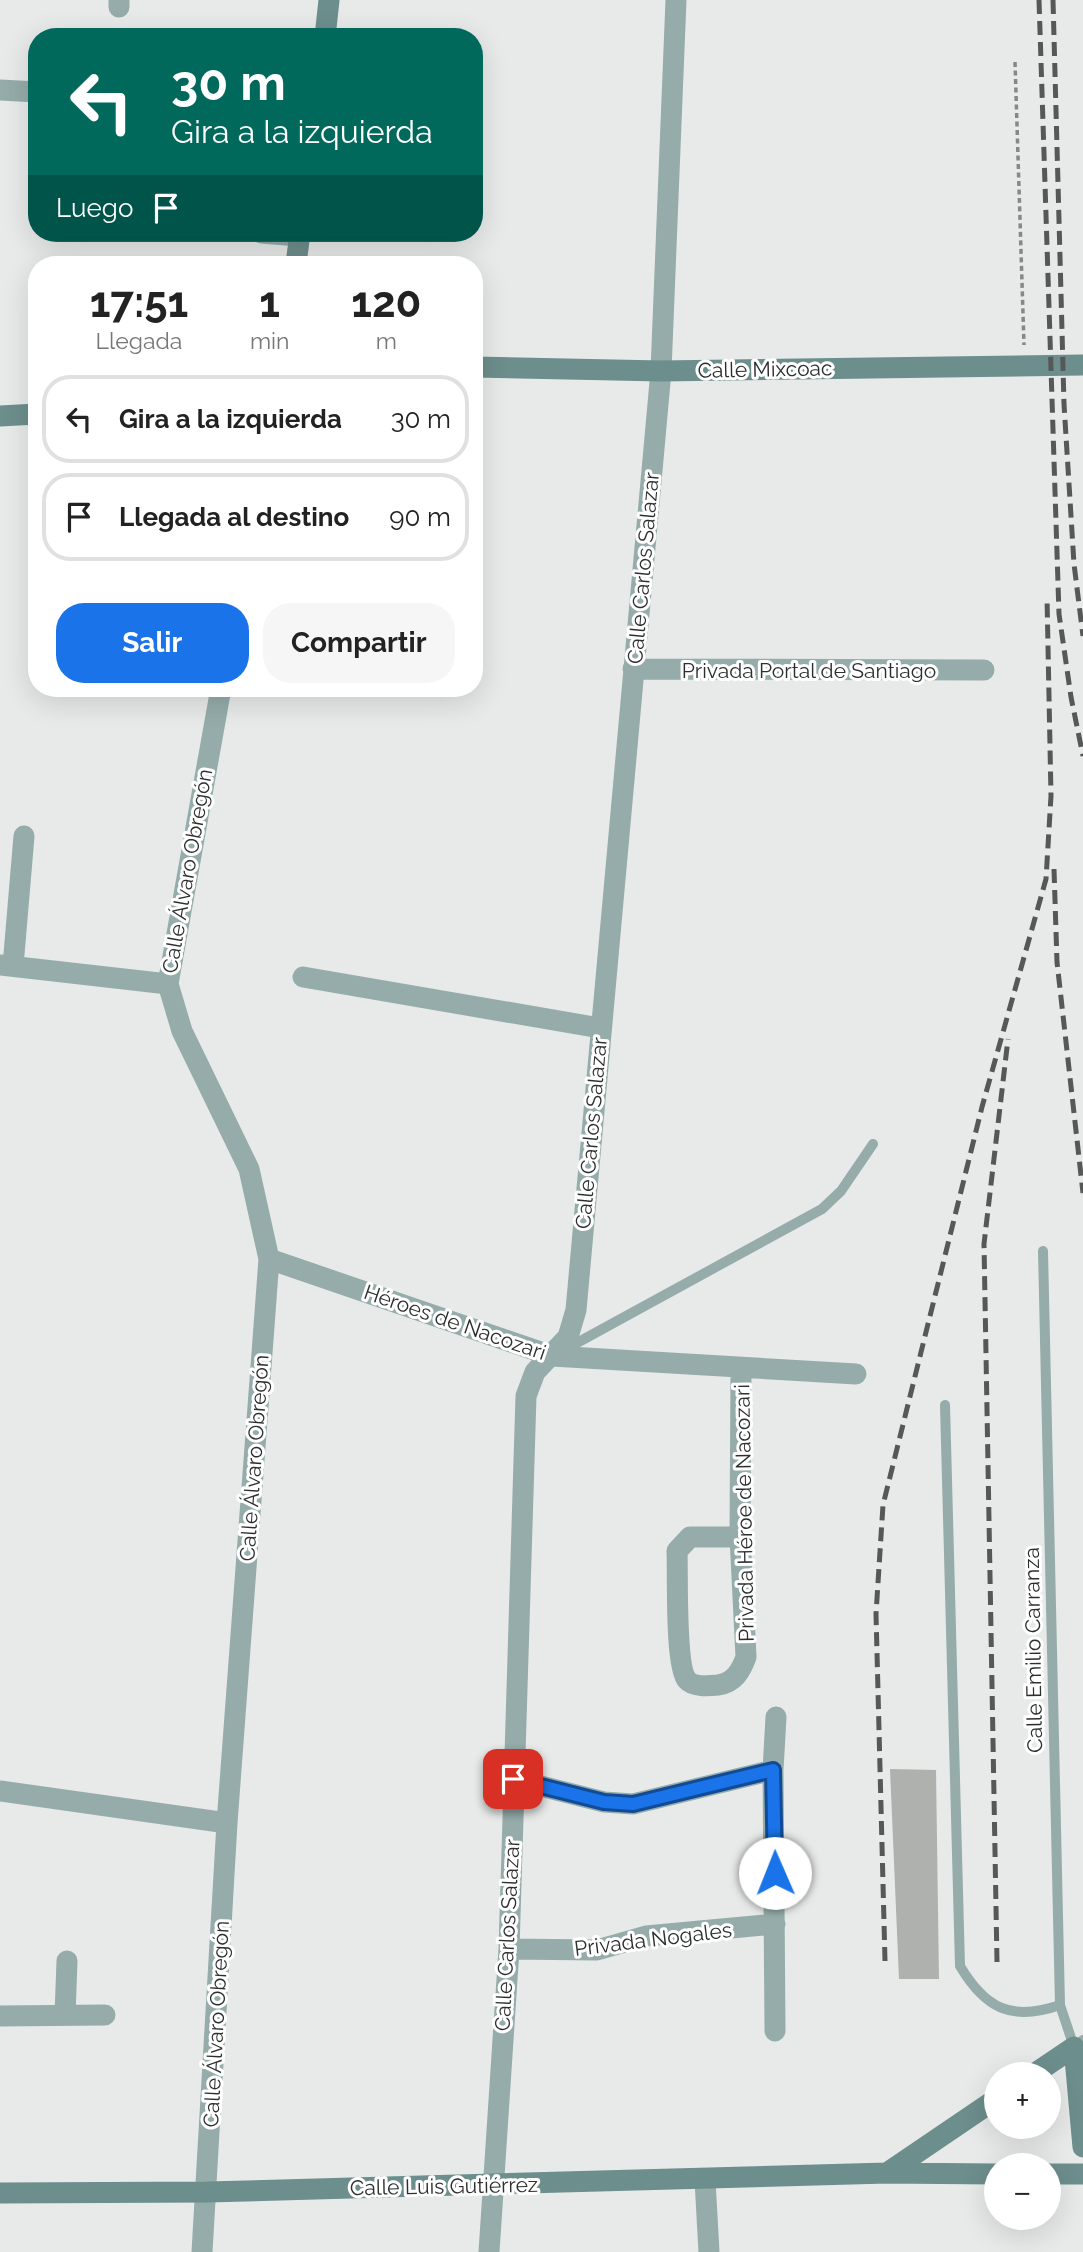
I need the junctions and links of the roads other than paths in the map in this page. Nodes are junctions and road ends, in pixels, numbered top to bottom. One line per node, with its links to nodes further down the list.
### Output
1 (329, 0): 3 (street)
2 (676, 0): 8 (street, Calle Carlos Salazar)
3 (326, 28)
4 (0, 90): 5 (street)
5 (28, 92)
6 (1083, 365): 8 (street, Calle Mixcoac)
7 (483, 367): 8 (street, Calle Mixcoac)
8 (661, 371): 11 (street, Calle Carlos Salazar)
9 (28, 414): 10 (street)
10 (0, 416)
11 (633, 669): 12 (street, Privada Portal de Santiago); 18 (street, Calle Carlos Salazar)
12 (984, 670)
13 (219, 697): 17 (street, Calle Álvaro Obregón)
14 (24, 836): 15 (street)
15 (6, 965): 17 (street)
16 (303, 977): 18 (street)
17 (168, 984): 21 (street, Calle Álvaro Obregón)
18 (600, 1028): 22 (street, Calle Carlos Salazar)
19 (873, 1144): 22 (lane)
20 (1043, 1251): 35 (lane, Calle Emilio Carranza)
21 (269, 1259): 22 (street, Héroes de Nacozari); 31 (street, Calle Álvaro Obregón)
22 (552, 1356): 23 (street, Héroes de Nacozari); 29 (street, Calle Carlos Salazar)
23 (741, 1370): 24 (street, Héroes de Nacozari); 26 (street, Privada Héroe de Nacozari)
24 (856, 1374)
25 (945, 1405): 35 (lane)
26 (740, 1537): 26 (street, Privada Héroe de Nacozari)
27 (776, 1717): 28 (street)
28 (773, 1770): 29 (street); 32 (street)
29 (513, 1779): 33 (street, Calle Carlos Salazar)
30 (0, 1791): 31 (street)
31 (227, 1823): 50 (street, Calle Álvaro Obregón)
32 (775, 1924): 33 (street, Privada Nogales); 39 (street)
33 (509, 1949): 49 (street, Calle Carlos Salazar)
34 (67, 1961): 37 (street)
35 (1060, 2005): 40 (lane, Calle Emilio Carranza)
36 (0, 2015): 37 (street)
37 (65, 2015): 38 (street)
38 (105, 2015)
39 (775, 2031)
40 (1078, 2043): 41 (street); 43 (street)
41 (1051, 2062)
42 (984, 2107): 44 (street)
43 (1083, 2147)
44 (887, 2173): 45 (street, Calle Luis Gutiérrez); 48 (street, Calle Luis Gutiérrez)
45 (984, 2174)
46 (1061, 2174): 47 (street)
47 (1083, 2174)
48 (705, 2180): 49 (street, Calle Luis Gutiérrez); 54 (street)
49 (491, 2185): 50 (street, Calle Luis Gutiérrez); 53 (street, Calle Carlos Salazar)
50 (207, 2192): 51 (street, Calle Luis Gutiérrez); 52 (street, Calle Álvaro Obregón)
51 (0, 2193)
52 (202, 2252)
53 (489, 2252)
54 (709, 2252)

